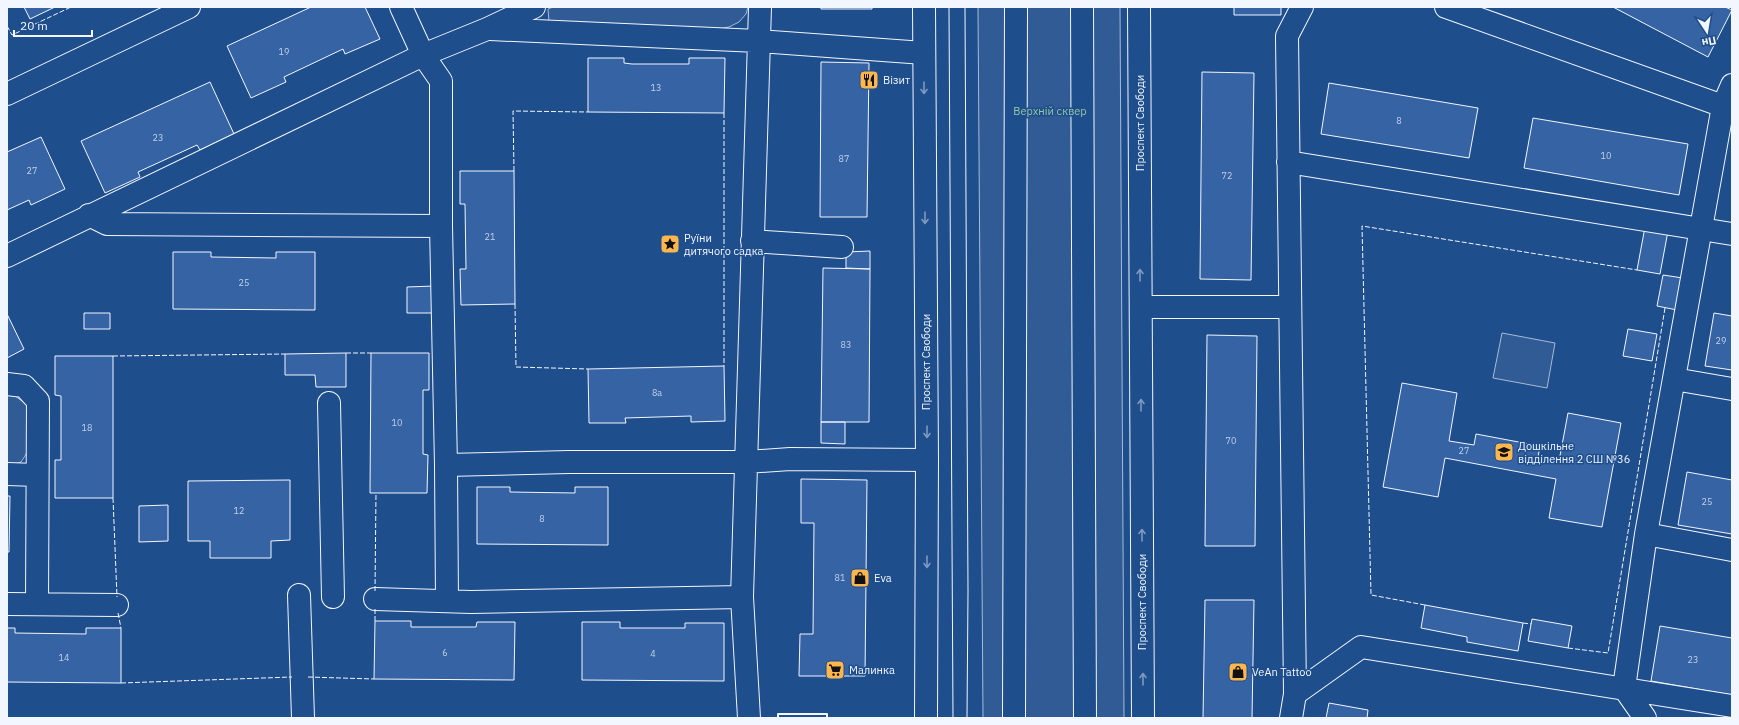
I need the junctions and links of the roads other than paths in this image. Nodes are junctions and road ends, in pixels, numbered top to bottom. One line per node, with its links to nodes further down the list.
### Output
1 (190, 7): 16 (street)
2 (401, 7): 14 (street)
3 (534, 7): 11 (street)
4 (760, 7): 12 (street)
5 (924, 7): 13 (street, Проспект Свободи)
6 (1016, 7): 53 (street)
7 (1082, 7): 54 (street)
8 (1139, 7): 26 (street, Проспект Свободи, one-way to 8)
9 (1302, 7): 18 (street)
10 (1446, 7): 17 (street)
11 (487, 29): 12 (street); 14 (street)
12 (758, 41): 13 (street); 23 (street)
13 (924, 53): 32 (street, Проспект Свободи, one-way to 32)
14 (423, 55): 19 (street); 20 (street)
15 (1732, 85): 17 (street)
16 (7, 94)
17 (1723, 106): 21 (street)
18 (1288, 162): 21 (street); 27 (street)
19 (89, 215): 20 (street); 25 (street)
20 (441, 226): 34 (street)
21 (1701, 229): 22 (street); 28 (street)
22 (1732, 234)
23 (752, 241): 24 (street); 33 (street)
24 (842, 247)
25 (7, 256)
26 (1141, 307): 27 (street); 55 (street, Проспект Свободи, one-way to 26)
27 (1290, 307): 48 (street)
28 (1674, 379): 30 (street); 37 (street)
29 (7, 384): 36 (street)
30 (1732, 389)
31 (329, 403): 40 (street)
32 (927, 460): 33 (street); 52 (street, Проспект Свободи, one-way to 52)
33 (746, 462): 34 (street); 41 (street)
34 (446, 465): 43 (street)
35 (7, 474): 36 (street)
36 (37, 475): 45 (street)
37 (1646, 534): 38 (street); 47 (street)
38 (1732, 550)
39 (299, 595): 50 (street)
40 (333, 597)
41 (742, 597): 43 (street); 51 (street)
42 (375, 599): 43 (street)
43 (447, 601)
44 (7, 604): 45 (street)
45 (37, 604): 46 (street)
46 (117, 605)
47 (1624, 688): 48 (street); 49 (street); 57 (street)
48 (1295, 694): 56 (street)
49 (1732, 706)
50 (303, 718)
51 (749, 718)
52 (926, 718)
53 (1014, 718)
54 (1085, 718)
55 (1143, 718)
56 (1291, 718)
57 (1646, 718)

